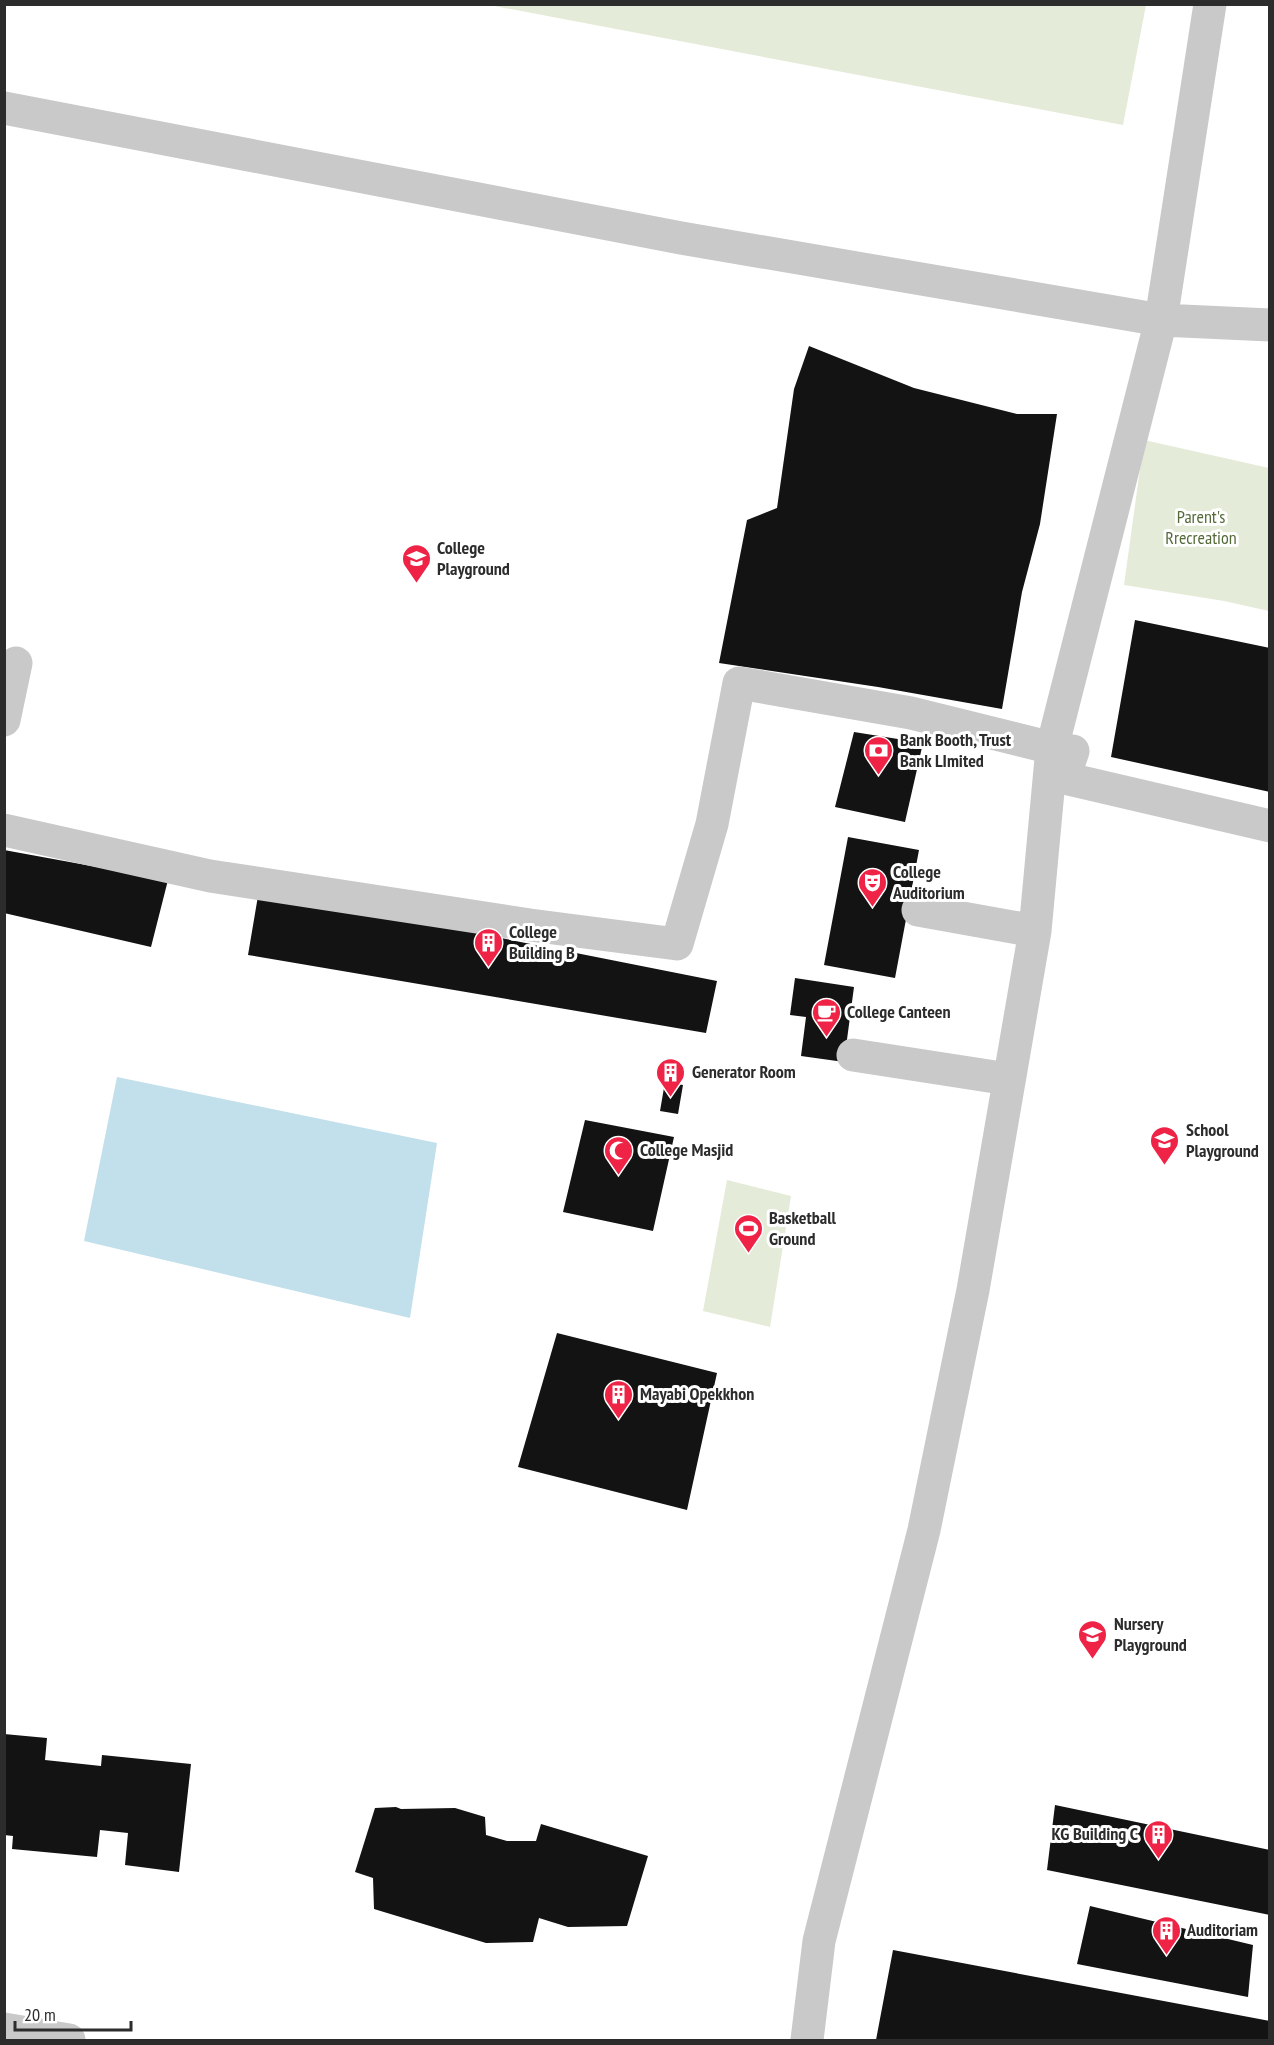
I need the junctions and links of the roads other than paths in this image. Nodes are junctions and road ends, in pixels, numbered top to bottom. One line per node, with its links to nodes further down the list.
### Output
1 (1210, 4): 3 (lane)
2 (4, 108): 3 (lane)
3 (1161, 320): 4 (lane); 7 (lane)
4 (1269, 326)
5 (16, 663): 6 (lane)
6 (4, 720)
7 (1052, 748): 8 (lane); 9 (lane); 11 (lane)
8 (1269, 826)
9 (4, 830)
10 (918, 910): 11 (lane)
11 (1035, 931): 13 (lane)
12 (853, 1055): 13 (lane)
13 (1008, 1079): 16 (lane)
14 (4, 2029): 15 (lane)
15 (69, 2040)
16 (807, 2040)

